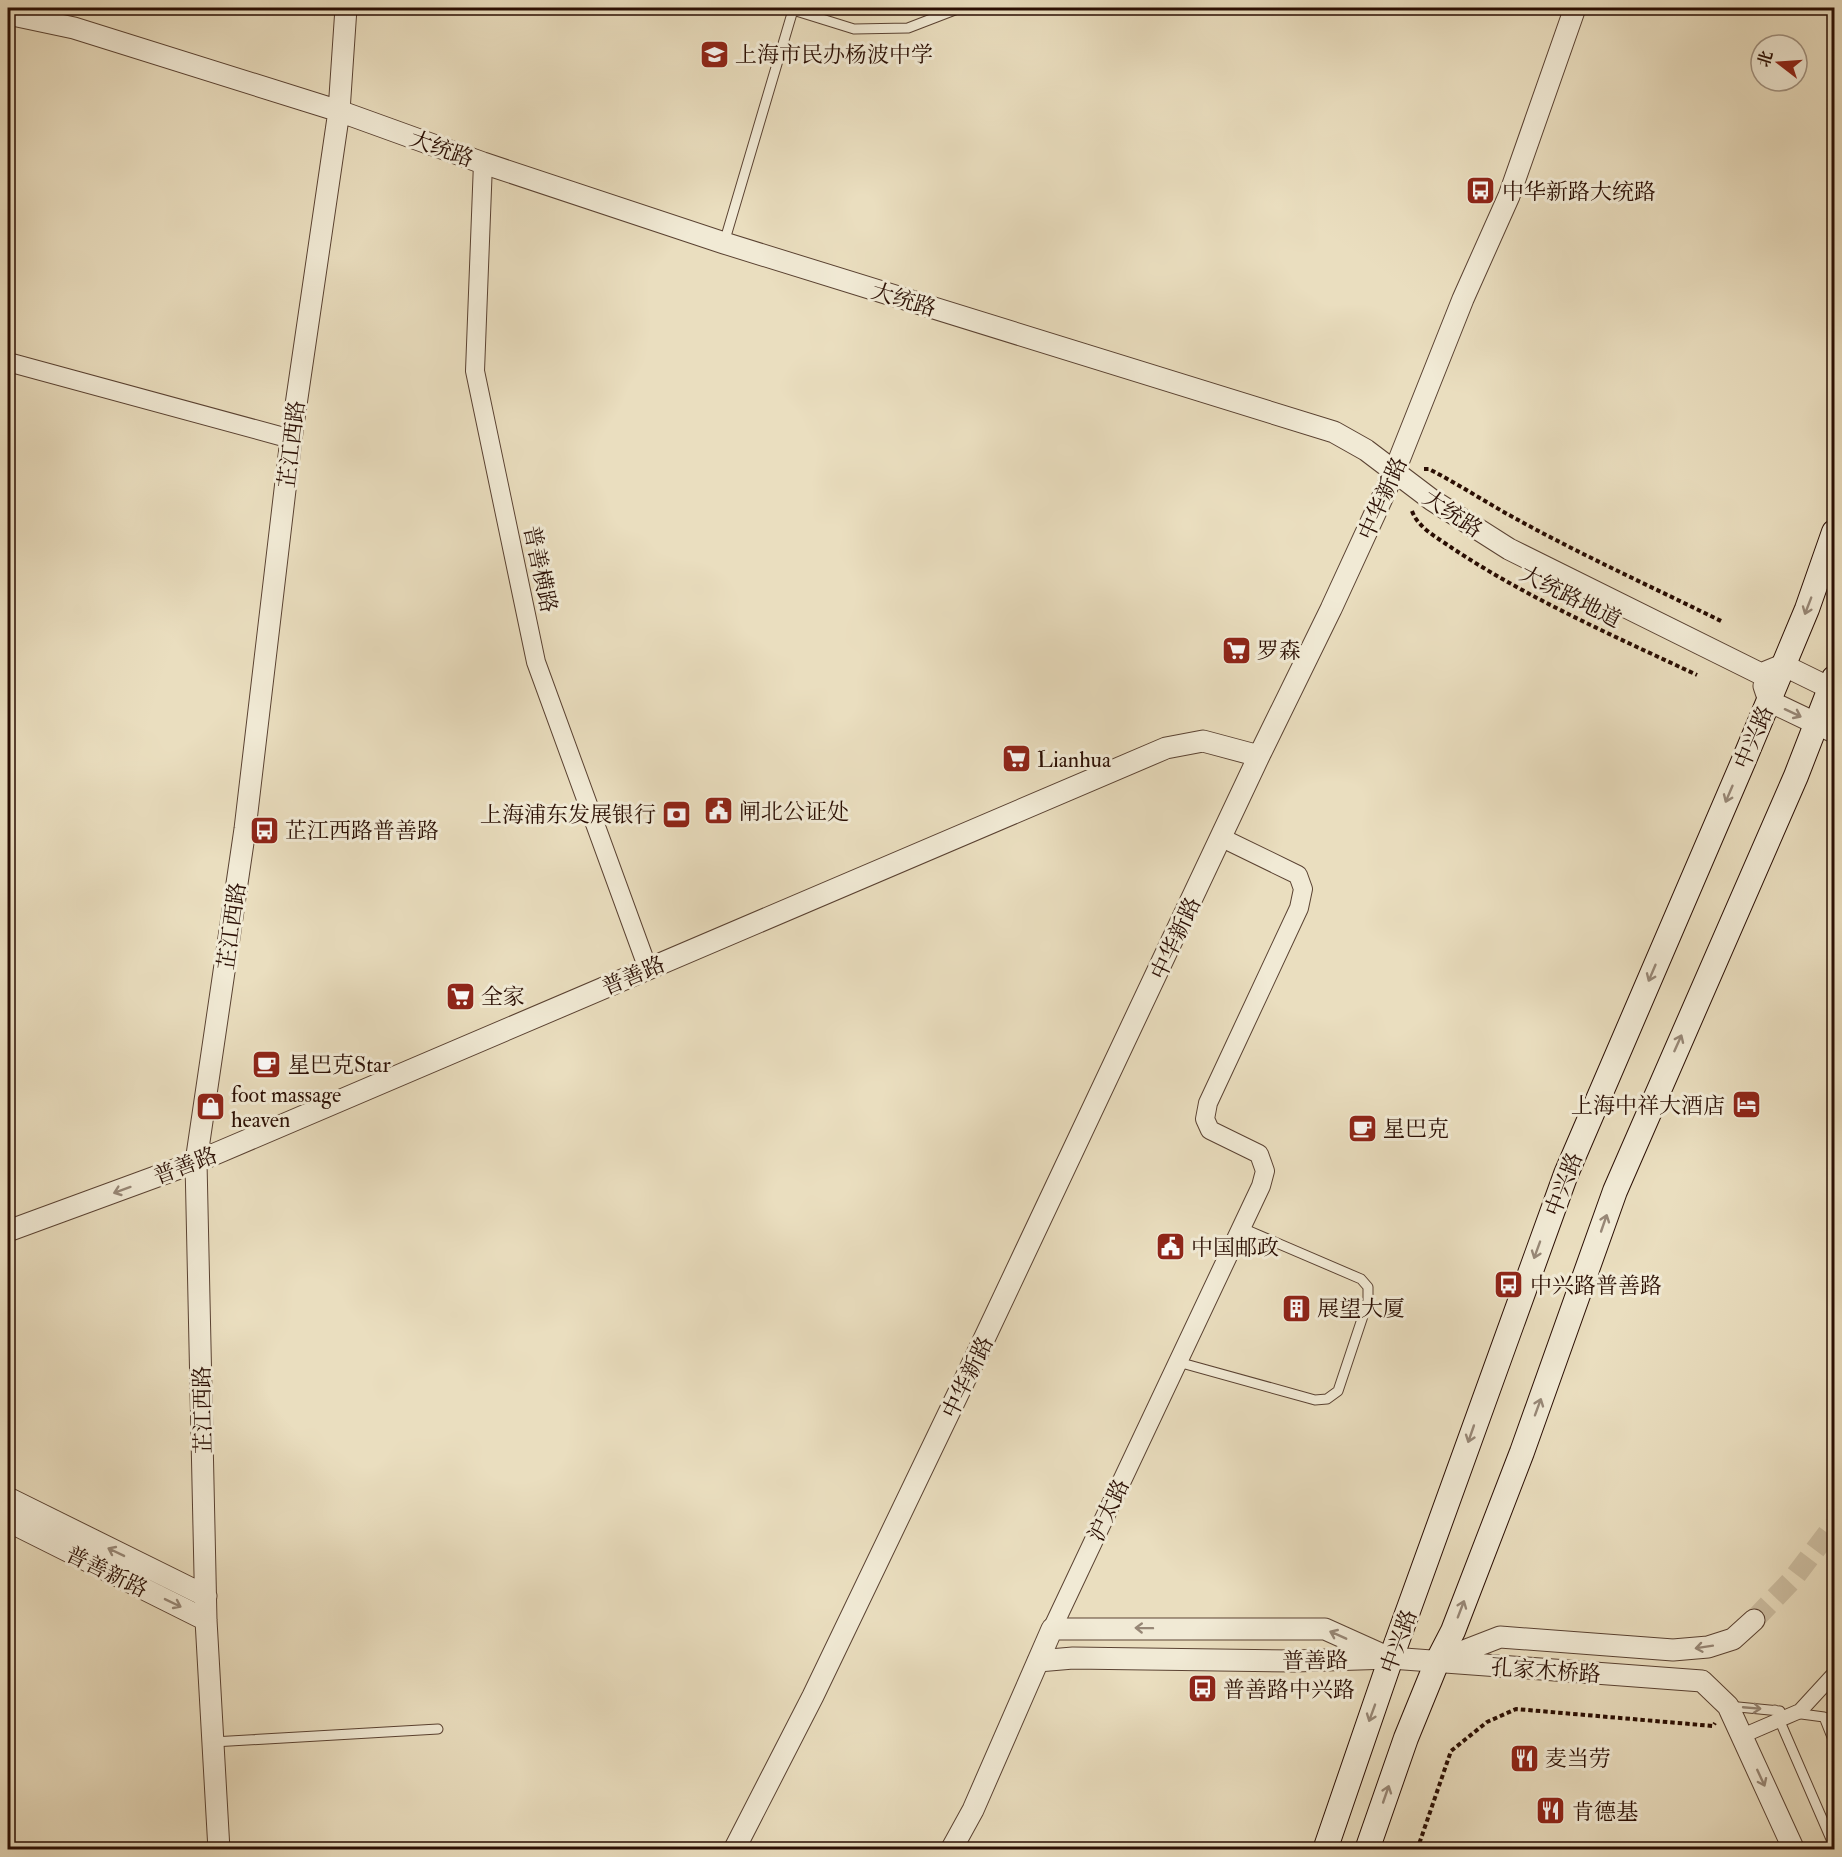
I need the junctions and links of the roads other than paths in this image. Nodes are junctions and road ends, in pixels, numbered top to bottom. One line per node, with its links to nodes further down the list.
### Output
1 (346, 8): 5 (street, 芷江西路)
2 (960, 8): 7 (lane)
3 (1575, 8): 10 (street, 中华新路)
4 (8, 14): 5 (street, 大统路)
5 (339, 111): 6 (street, 大统路); 9 (street, 芷江西路)
6 (483, 163): 7 (street, 大统路); 19 (street, 普善横路)
7 (724, 243): 10 (street, 大统路)
8 (8, 362): 9 (street)
9 (291, 439): 20 (street, 芷江西路)
10 (1395, 470): 13 (street, 大统路); 17 (street, 中华新路)
11 (1834, 531): 12 (main road, 中兴路, one-way to 12)
12 (1783, 666): 13 (street); 14 (street); 15 (main road, 中兴路)
13 (1761, 674): 15 (street)
14 (1833, 685): 16 (main road, 中兴路)
15 (1768, 701): 16 (street, one-way to 16); 30 (main road, 中兴路, one-way to 30)
16 (1826, 728): 32 (main road, 中兴路, one-way to 16)
17 (1259, 756): 18 (street, 中华新路); 19 (street, 普善路)
18 (1222, 837): 21 (street, 沪太路); 43 (street, 中华新路)
19 (648, 969): 20 (street, 普善路)
20 (196, 1162): 22 (street, 普善路, one-way to 22); 26 (street, 芷江西路)
21 (1242, 1228): 23 (street, 沪太路); 23 (lane)
22 (8, 1232)
23 (1178, 1362): 29 (street, 沪太路)
24 (8, 1498): 26 (street, 普善新路, one-way to 24)
25 (8, 1521): 27 (street, 普善新路, one-way to 27)
26 (206, 1596): 27 (street, 芷江西路)
27 (206, 1620): 39 (street, 芷江西路)
28 (1754, 1620): 32 (street, one-way to 32)
29 (1052, 1629): 30 (street, 普善路, one-way to 29); 31 (street, 沪太路)
30 (1391, 1658): 31 (street, 普善路); 32 (street, 孔家木桥路); 45 (main road, 中兴路, one-way to 45)
31 (1038, 1661): 44 (street, 沪太路)
32 (1437, 1662): 34 (street, 孔家木桥路); 46 (main road, 中兴路, one-way to 32)
33 (1834, 1674): 35 (street)
34 (1728, 1706): 36 (lane, one-way to 36); 38 (street)
35 (1795, 1713): 36 (street); 40 (lane)
36 (1777, 1715): 38 (street); 41 (lane)
37 (438, 1729): 39 (lane)
38 (1743, 1736): 47 (street, one-way to 47)
39 (213, 1742): 42 (street, 芷江西路)
40 (1834, 1742)
41 (1834, 1845)
42 (219, 1850)
43 (734, 1850)
44 (951, 1850)
45 (1325, 1850)
46 (1367, 1850)
47 (1794, 1850)

